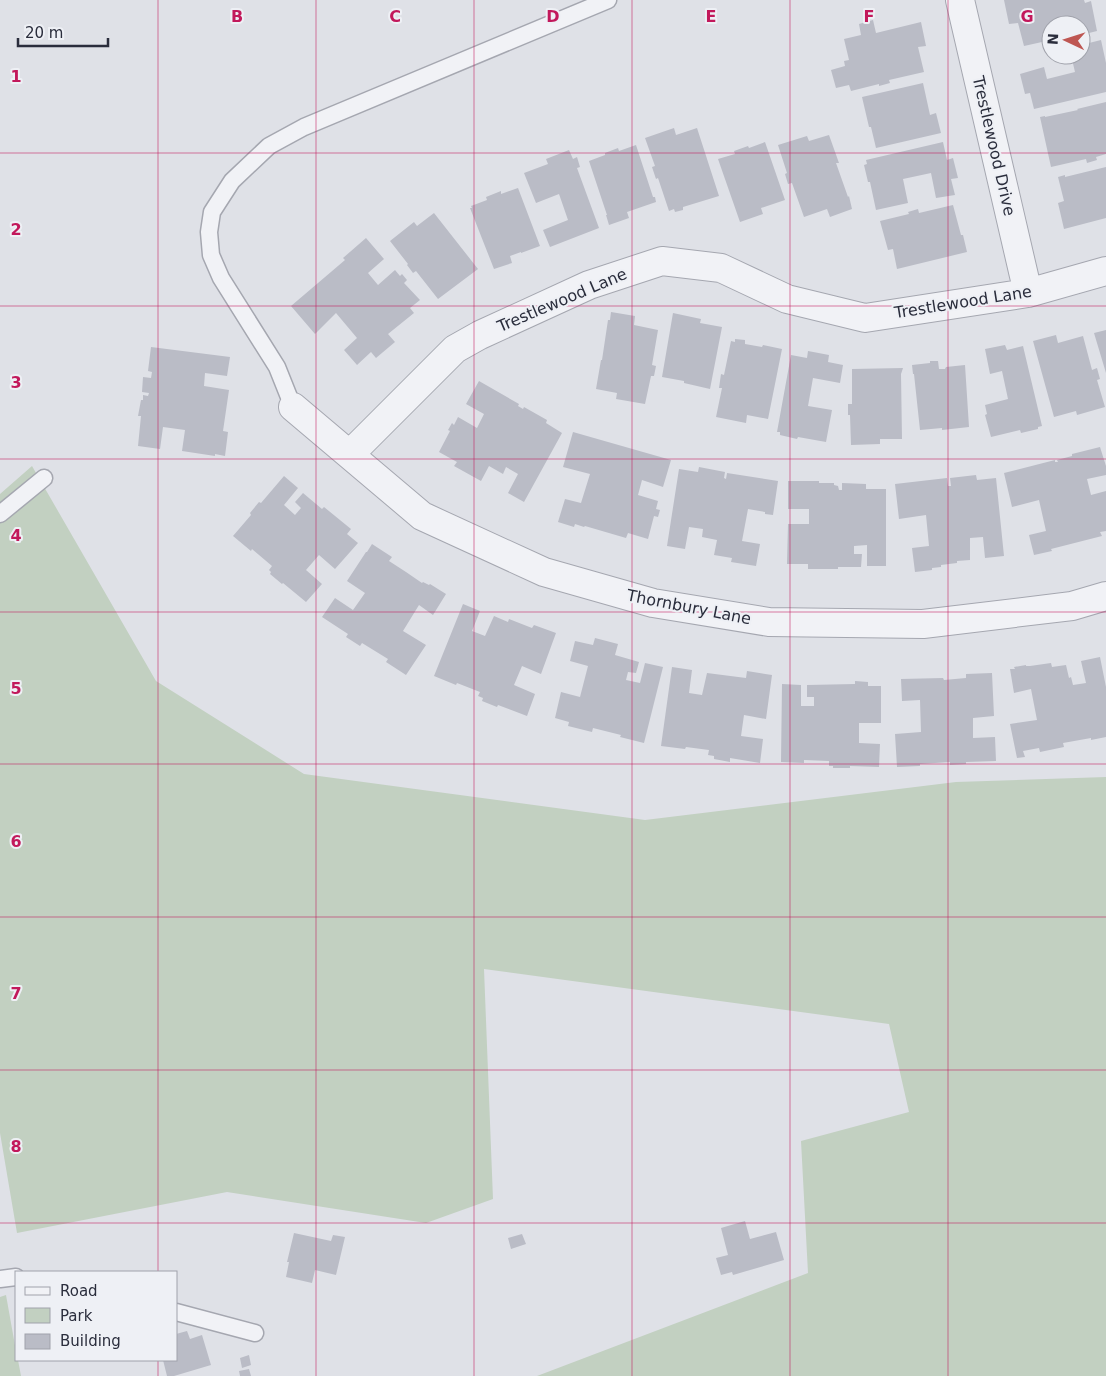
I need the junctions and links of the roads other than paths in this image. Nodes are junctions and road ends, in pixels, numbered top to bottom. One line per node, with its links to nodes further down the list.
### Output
1 (608, 0): 5 (lane)
2 (960, 0): 4 (street, Trestlewood Drive)
3 (1106, 271): 4 (street, Trestlewood Lane)
4 (1028, 293): 6 (street, Trestlewood Lane)
5 (294, 407): 6 (street, Thornbury Lane)
6 (350, 454): 9 (street, Thornbury Lane)
7 (44, 478): 8 (lane)
8 (0, 514)
9 (1106, 596)
10 (15, 1277): 11 (lane)
11 (0, 1279)
12 (178, 1313): 13 (lane)
13 (255, 1333)

